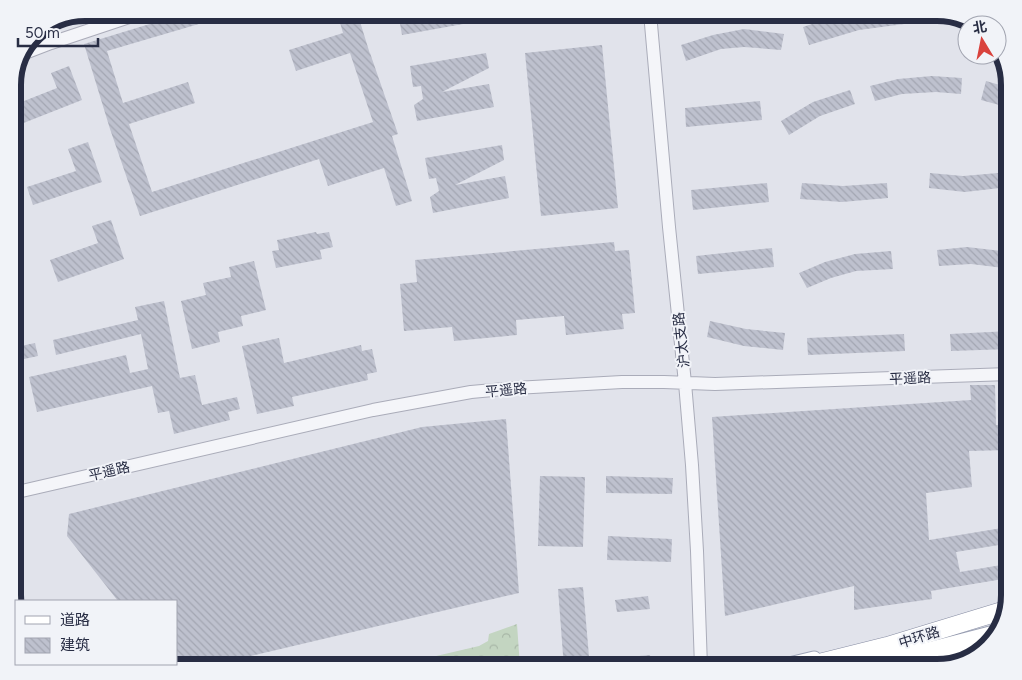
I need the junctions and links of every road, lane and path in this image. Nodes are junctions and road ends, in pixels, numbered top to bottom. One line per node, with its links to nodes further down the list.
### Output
1 (115, 21): 3 (street)
2 (651, 21): 5 (street, 沪太支路)
3 (32, 50)
4 (1001, 374): 5 (street, 平遥路)
5 (685, 383): 6 (street, 平遥路); 12 (street, 沪太支路)
6 (21, 491)
7 (1000, 605): 13 (main road)
8 (999, 612): 14 (highway, 中环路)
9 (994, 622): 15 (main road)
10 (986, 636): 16 (main road)
11 (970, 649): 17 (highway, 中环路)
12 (701, 659)
13 (816, 659)
14 (837, 659)
15 (855, 659)
16 (919, 659)
17 (924, 659)

